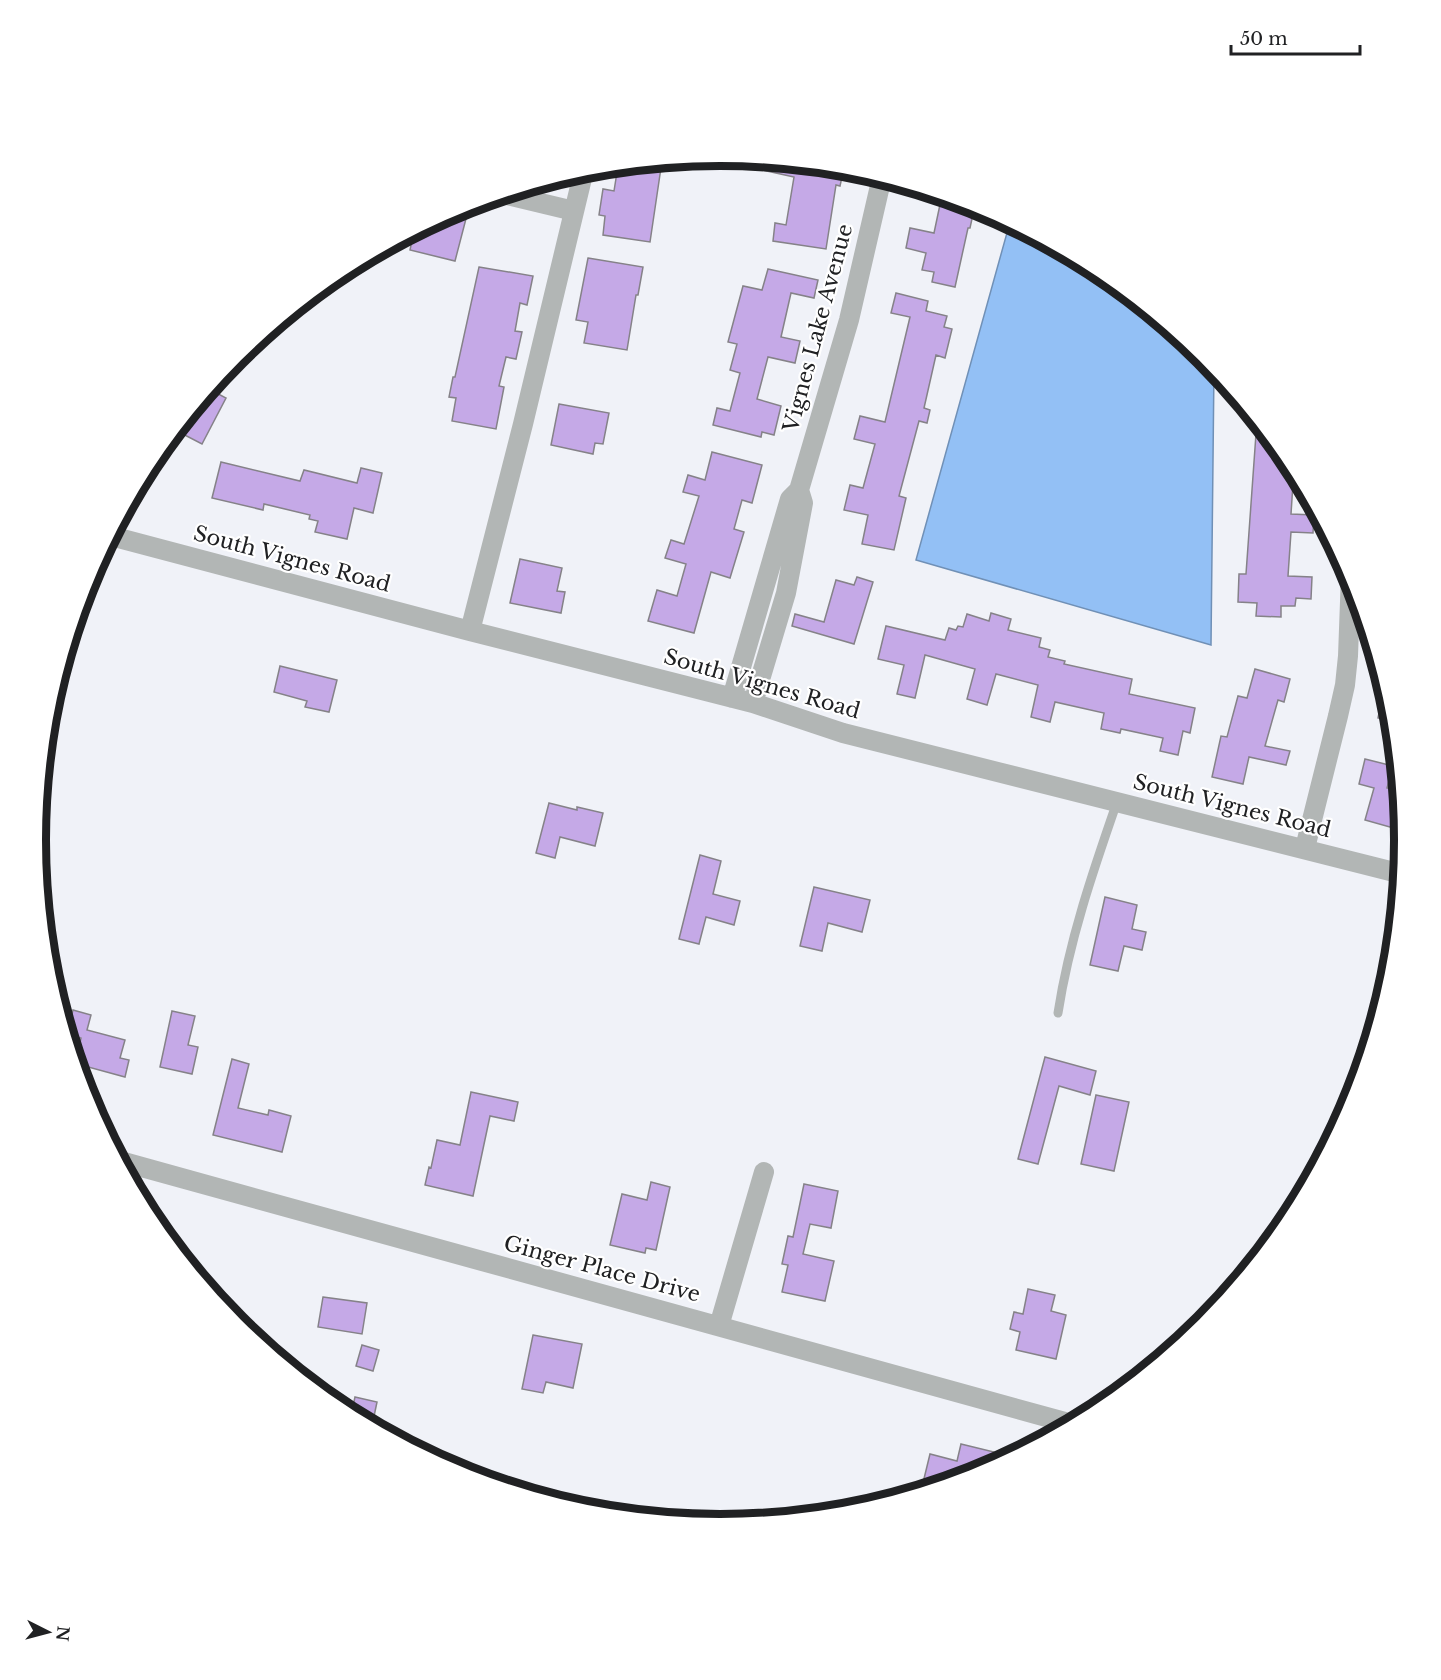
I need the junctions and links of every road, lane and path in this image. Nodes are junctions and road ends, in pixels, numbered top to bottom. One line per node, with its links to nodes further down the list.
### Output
1 (581, 181): 4 (street)
2 (880, 186): 5 (street, Vignes Lake Avenue)
3 (518, 198): 4 (street)
4 (574, 211): 8 (street)
5 (799, 490): 9 (street, Vignes Lake Avenue); 10 (street, Vignes Lake Avenue)
6 (118, 538): 8 (street, South Vignes Road)
7 (1350, 600): 12 (street)
8 (470, 632): 9 (street, South Vignes Road)
9 (732, 698): 10 (street, South Vignes Road)
10 (753, 703): 11 (street, South Vignes Road)
11 (1117, 802): 12 (street, South Vignes Road); 14 (lane)
12 (1305, 848): 13 (street, South Vignes Road)
13 (1393, 872)
14 (1058, 1013)
15 (130, 1164): 17 (street, Ginger Place Drive)
16 (764, 1172): 17 (street)
17 (719, 1326): 18 (street, Ginger Place Drive)
18 (1062, 1421)

